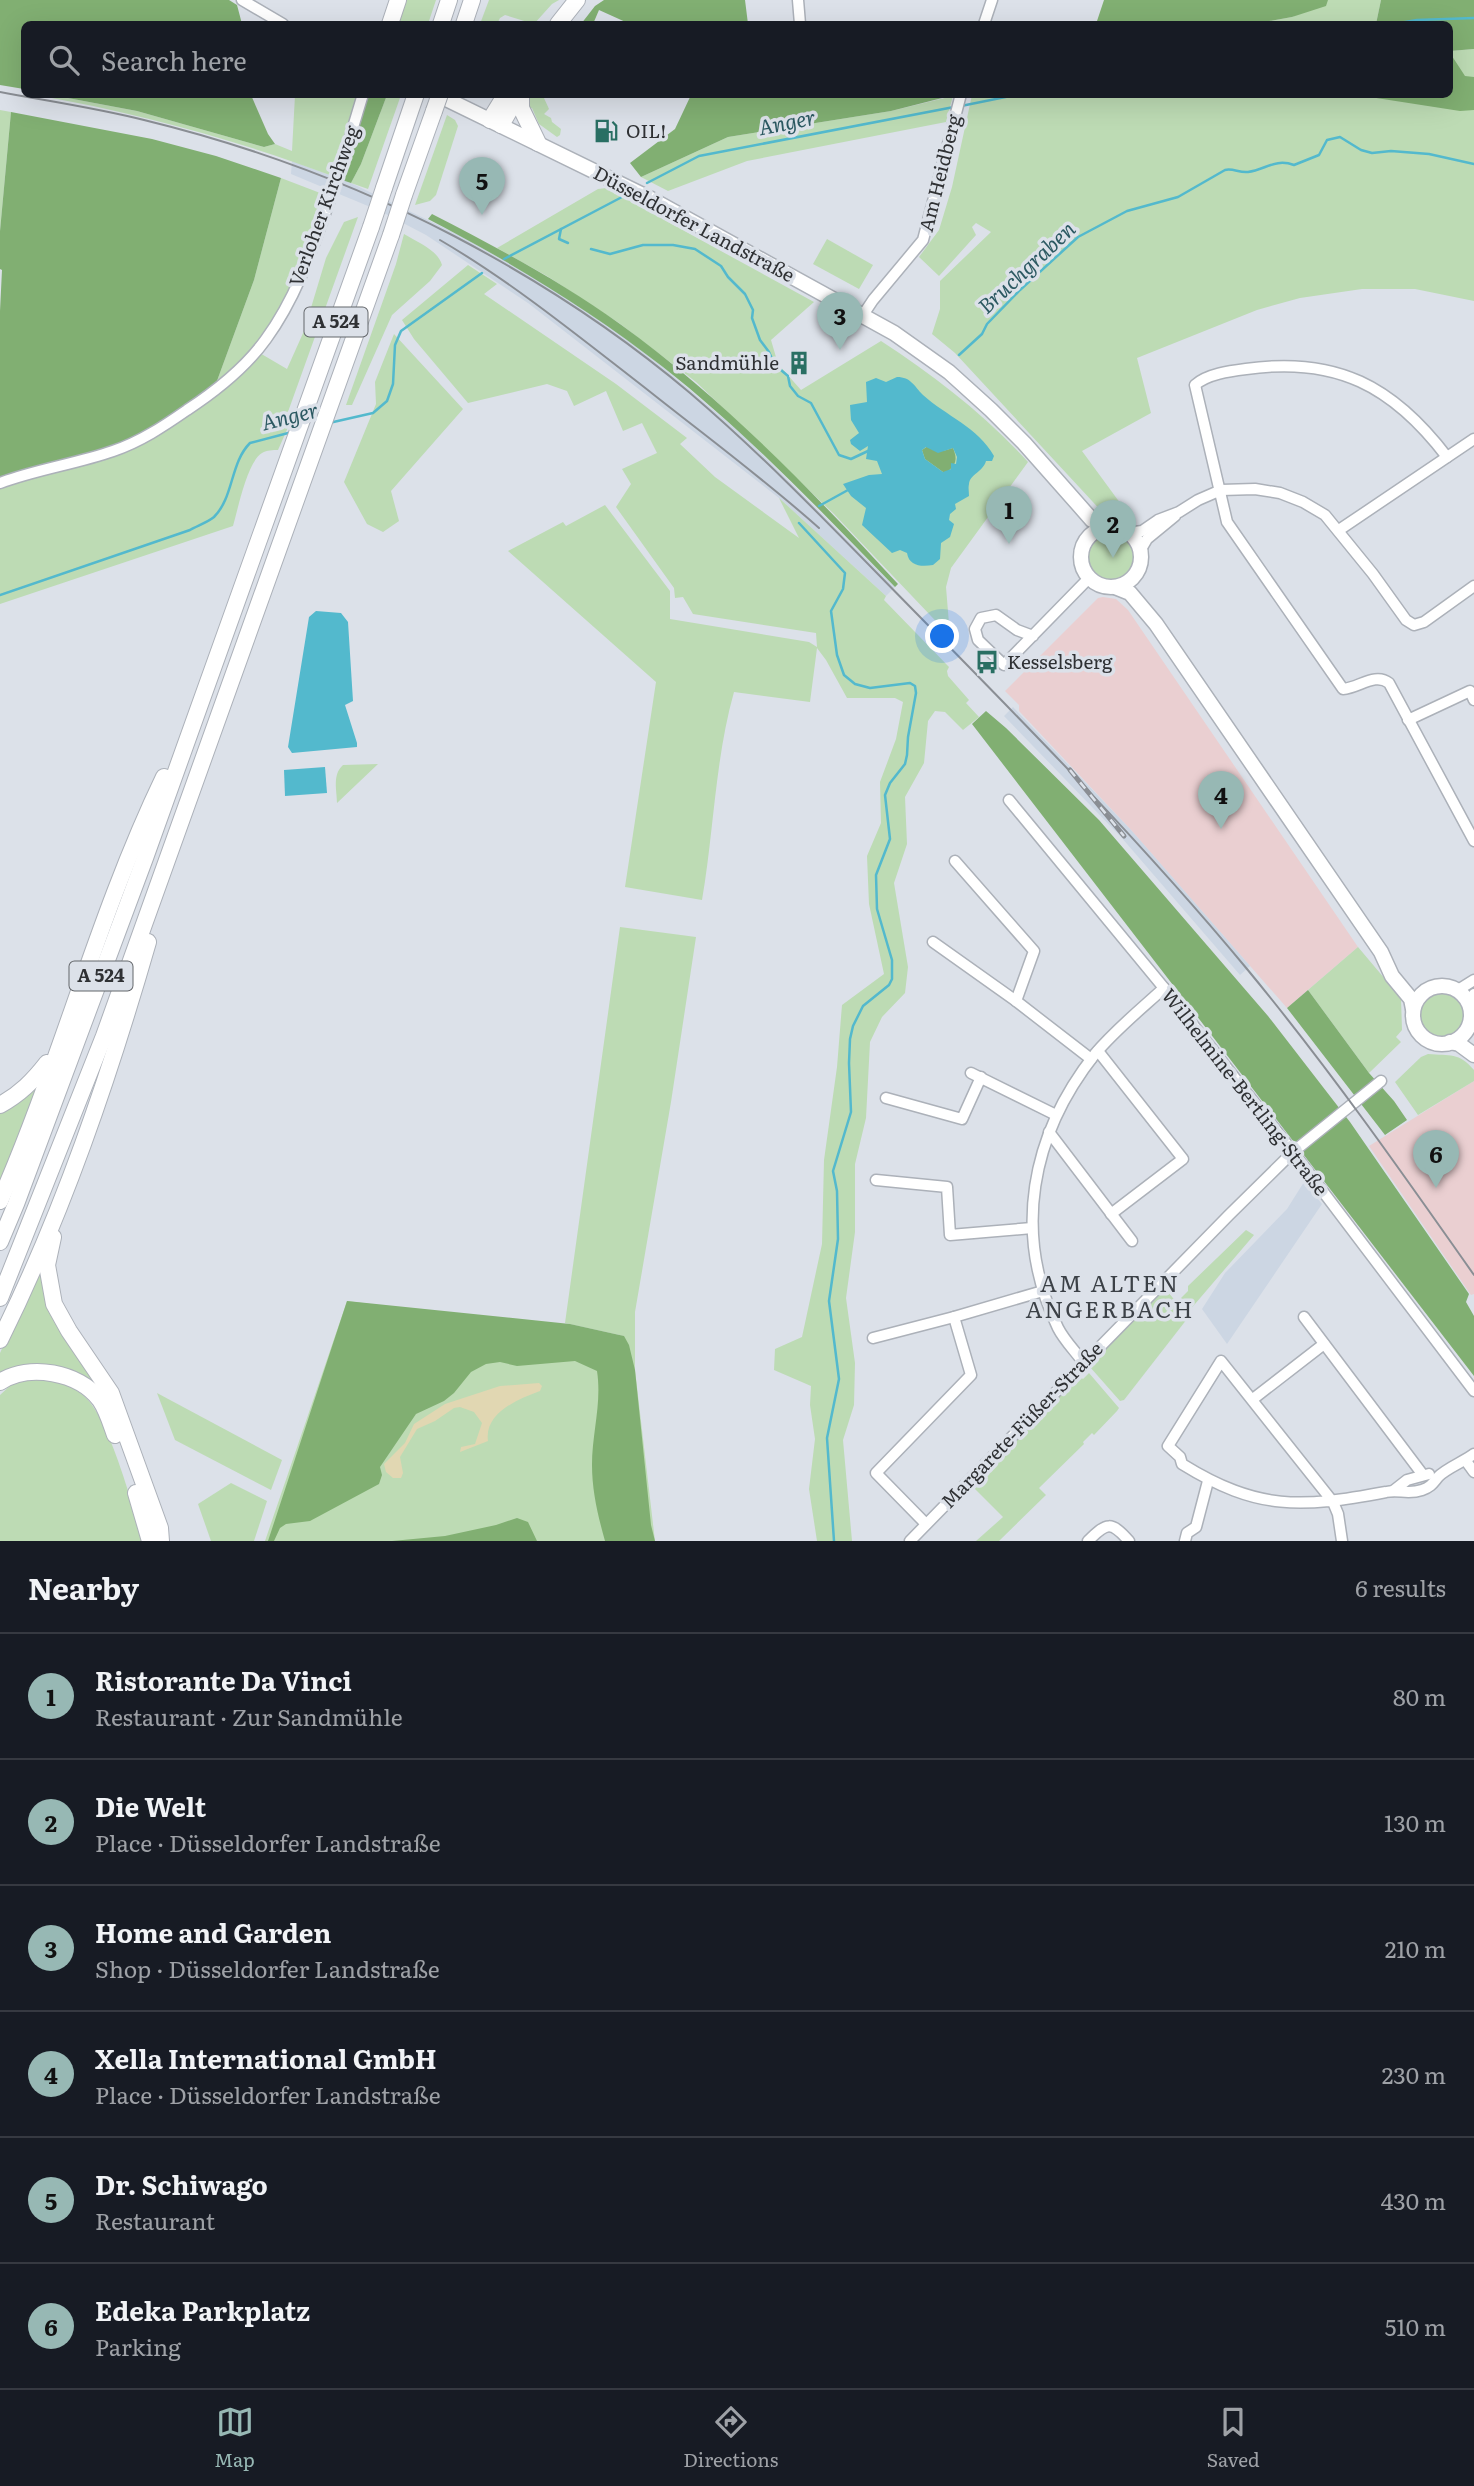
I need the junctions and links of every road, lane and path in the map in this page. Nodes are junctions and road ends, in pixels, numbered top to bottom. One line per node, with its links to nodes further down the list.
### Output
1 (390, 0): 11 (highway)
2 (398, 0): 12 (highway)
3 (449, 0): 13 (highway)
4 (472, 0): 14 (highway)
5 (566, 0): 15 (highway)
6 (577, 0): 16 (highway)
7 (798, 0): 17 (street)
8 (992, 0): 18 (street)
9 (245, 2): 10 (street)
10 (278, 21)
11 (383, 21)
12 (391, 21)
13 (442, 21)
14 (465, 21)
15 (551, 21)
16 (560, 21)
17 (800, 21)
18 (985, 21)
19 (362, 98): 31 (street, Verloher Kirchweg, bridge)
20 (415, 98): 47 (highway, A 524, bridge)
21 (505, 98): 26 (highway)
22 (517, 98): 26 (highway)
23 (520, 98): 27 (highway)
24 (960, 98): 28 (street, Am Heidberg)
25 (437, 100): 26 (main road, Düsseldorfer Landstraße); 51 (highway, A 524, bridge)
26 (496, 122): 27 (main road, Düsseldorfer Landstraße)
27 (538, 143): 28 (main road, Düsseldorfer Landstraße)
28 (863, 315): 32 (main road, Düsseldorfer Landstraße)
29 (1474, 439): 30 (street)
30 (1447, 457): 33 (street); 36 (street)
31 (0, 483)
32 (1062, 487): 35 (main road, Düsseldorfer Landstraße); 38 (main road, Düsseldorfer Landstraße)
33 (1221, 490): 34 (street); 36 (street); 48 (street)
34 (1179, 512): 37 (street); 39 (street)
35 (1106, 528): 37 (main road); 38 (main road)
36 (1339, 530): 42 (street)
37 (1128, 533): 39 (main road)
38 (1086, 541): 41 (main road)
39 (1140, 551): 40 (main road)
40 (1136, 573): 43 (main road); 44 (main road)
41 (1089, 578): 43 (main road); 45 (street)
42 (1474, 586)
43 (1115, 587): 44 (main road)
44 (1156, 624): 54 (main road)
45 (1032, 636): 45 (street)
46 (1474, 699): 48 (street)
47 (197, 709): 63 (highway); 80 (highway, A 524)
48 (1408, 720): 50 (street)
49 (1009, 800): 56 (street, Wilhelmine-Bertling-Straße)
50 (1474, 841)
51 (167, 861): 76 (highway); 82 (highway, A 524)
52 (956, 861): 60 (street)
53 (933, 942): 60 (street)
54 (1381, 952): 57 (main road); 61 (main road)
55 (1474, 980): 58 (street)
56 (1164, 988): 66 (street); 73 (street, Wilhelmine-Bertling-Straße)
57 (1427, 989): 58 (main road); 61 (main road)
58 (1458, 990): 59 (main road)
59 (1471, 999): 62 (main road)
60 (1016, 1001): 66 (street)
61 (1413, 1009): 64 (main road)
62 (1469, 1024): 64 (main road); 65 (main road)
63 (64, 1030): 70 (highway); 75 (highway)
64 (1450, 1042): 67 (main road)
65 (1474, 1042)
66 (1095, 1055): 71 (street); 77 (street)
67 (1474, 1055)
68 (1381, 1081): 73 (street, Margarete-Füßer-Straße)
69 (886, 1098): 71 (street)
70 (0, 1105)
71 (1056, 1115): 72 (street)
72 (1049, 1132): 77 (street); 78 (street)
73 (1293, 1152): 88 (street, Margarete-Füßer-Straße); 90 (street, Wilhelmine-Bertling-Straße)
74 (876, 1180): 78 (street)
75 (0, 1200)
76 (58, 1208): 86 (highway); 101 (highway)
77 (1111, 1214): 79 (street)
78 (1032, 1228): 81 (street)
79 (1132, 1241)
80 (0, 1242)
81 (1043, 1291): 83 (street); 88 (street)
82 (0, 1298)
83 (954, 1317): 85 (street); 99 (street)
84 (1304, 1317): 87 (street)
85 (873, 1339)
86 (0, 1340)
87 (1324, 1344): 91 (street); 94 (street)
88 (1083, 1362): 99 (street, Margarete-Füßer-Straße)
89 (0, 1382): 100 (highway)
90 (1474, 1391)
91 (1253, 1399): 96 (street); 98 (street)
92 (1470, 1457): 93 (street); 95 (street)
93 (1474, 1472)
94 (1423, 1475): 95 (street); 97 (street)
95 (1438, 1477): 97 (street)
96 (1208, 1481): 98 (street); 105 (street)
97 (1393, 1491): 98 (street)
98 (1333, 1502): 106 (street)
99 (926, 1524): 102 (street, Margarete-Füßer-Straße)
100 (150, 1541)
101 (162, 1541)
102 (910, 1541)
103 (1088, 1541): 104 (street)
104 (1129, 1541)
105 (1185, 1541)
106 (1342, 1541)

